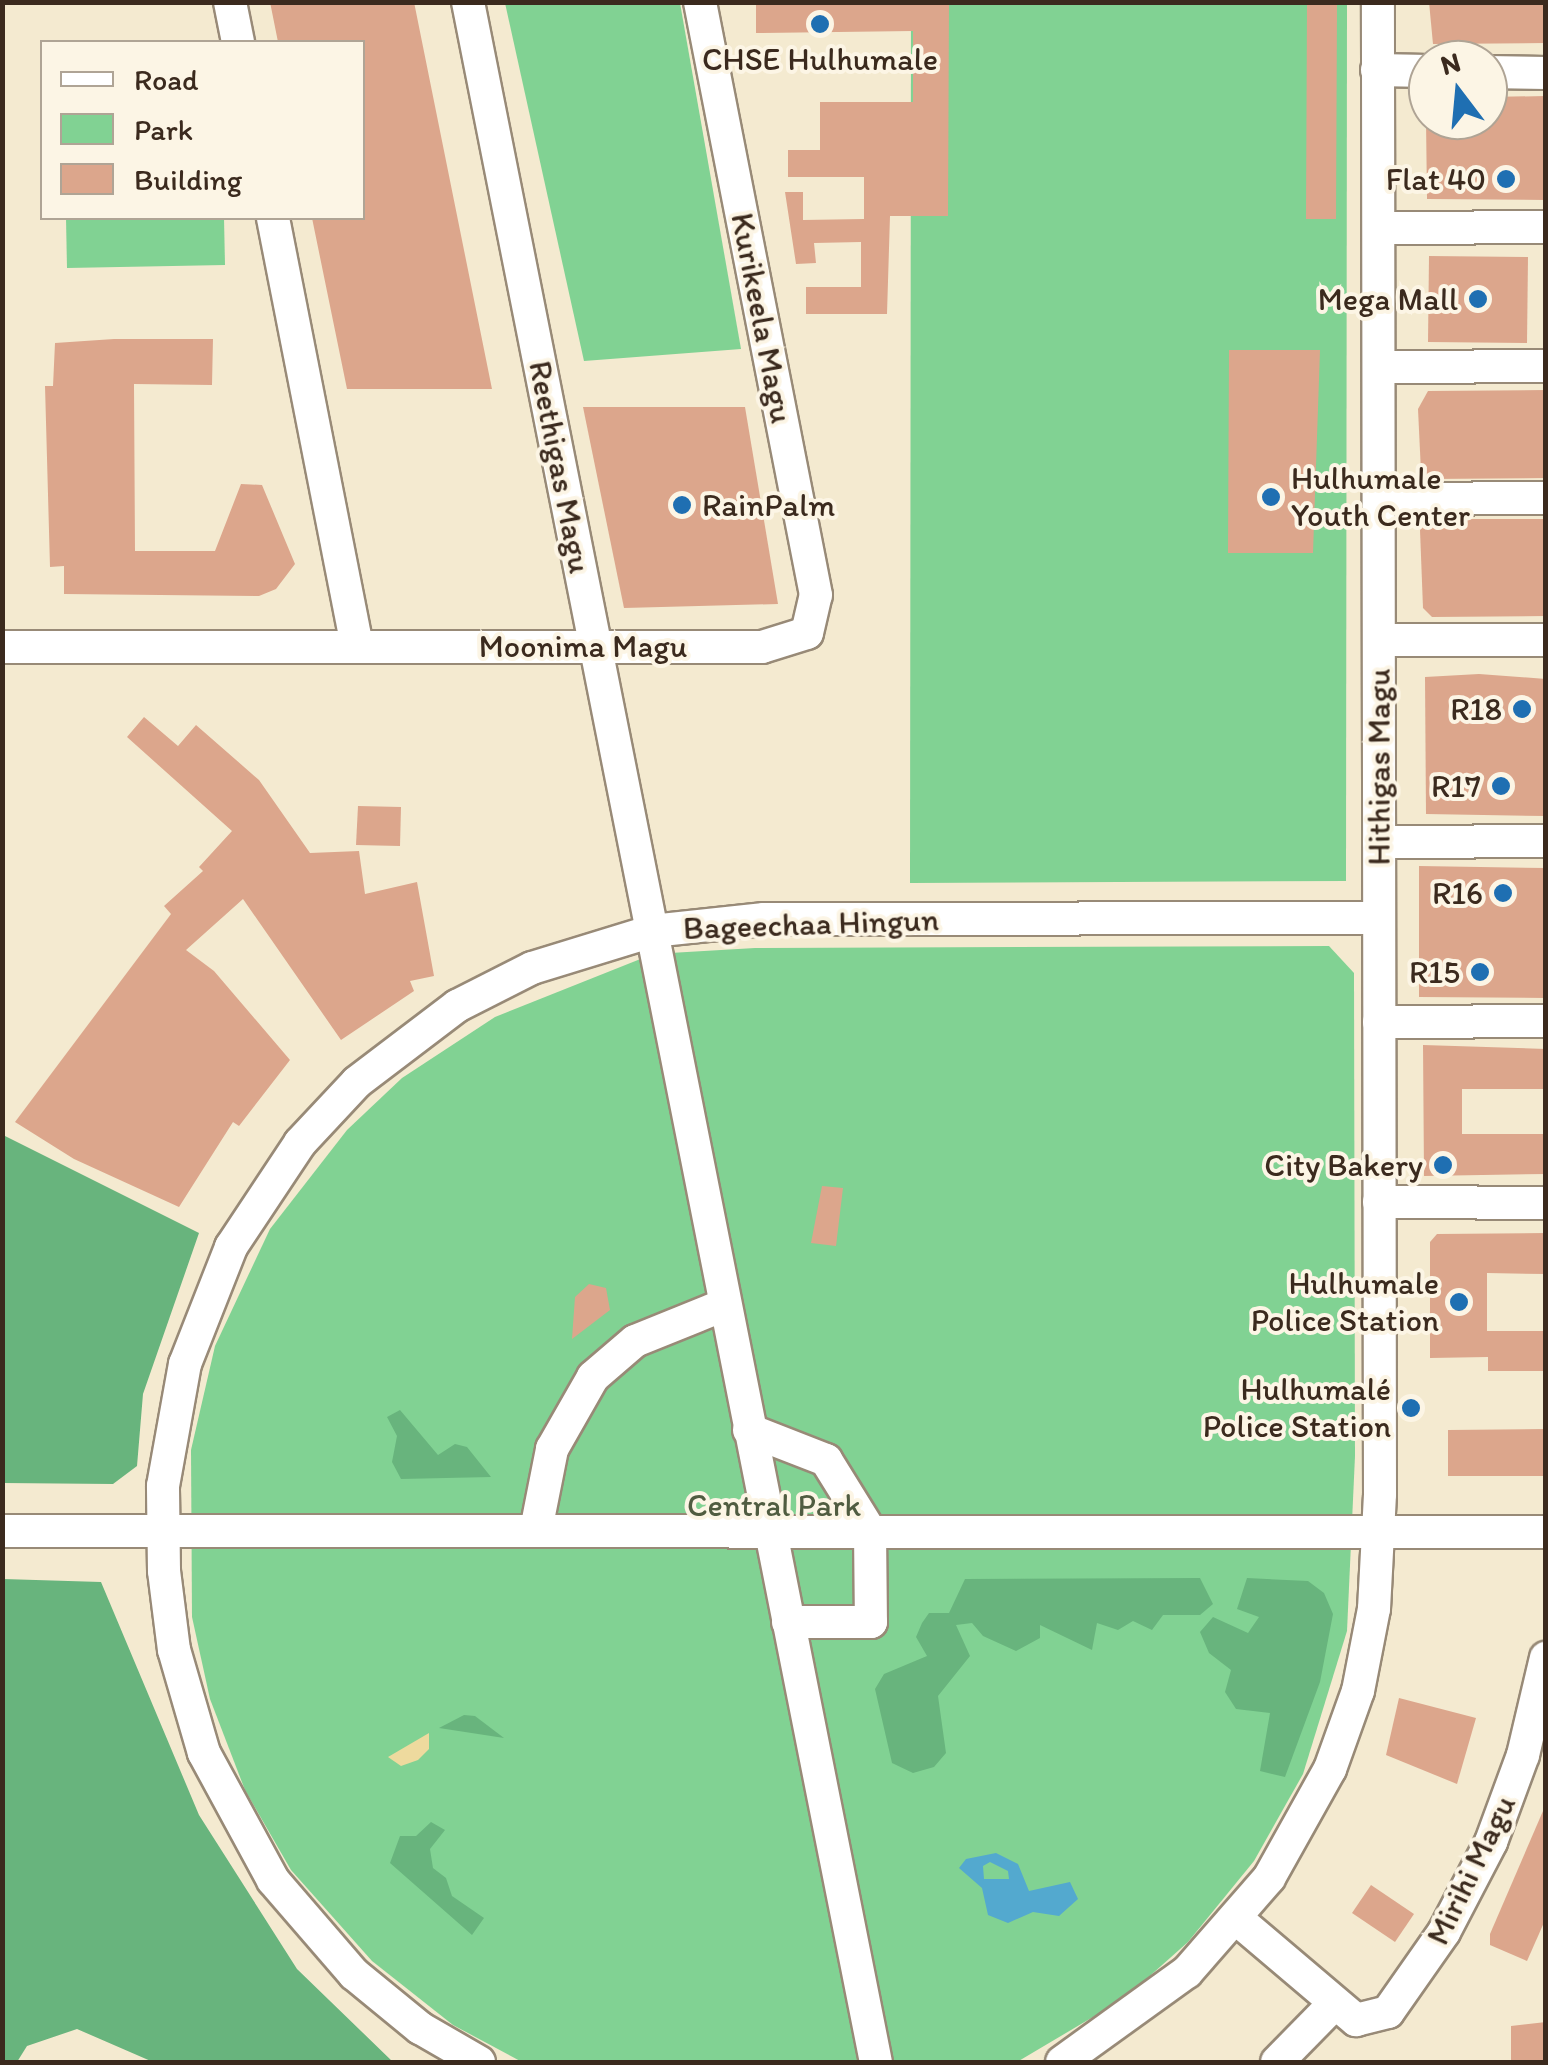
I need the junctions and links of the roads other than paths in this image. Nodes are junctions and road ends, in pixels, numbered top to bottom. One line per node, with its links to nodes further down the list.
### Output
1 (230, 2): 5 (street)
2 (468, 2): 20 (street, Reethigas Magu)
3 (700, 2): 17 (street, Kurikeela Magu)
4 (1378, 2): 6 (street, Hithigas Magu)
5 (238, 40)
6 (1378, 70): 7 (street); 12 (street, Hithigas Magu)
7 (1408, 71)
8 (1508, 72): 9 (street)
9 (1546, 73)
10 (273, 220): 21 (street)
11 (1546, 227): 12 (street)
12 (1379, 228): 14 (street, Hithigas Magu)
13 (1546, 366): 14 (street)
14 (1379, 367): 16 (street, Hithigas Magu)
15 (1546, 498): 16 (street)
16 (1379, 499): 18 (street, Hithigas Magu)
17 (807, 632): 20 (street, Moonima Magu)
18 (1379, 640): 19 (street); 23 (street, Hithigas Magu)
19 (1546, 640)
20 (596, 645): 21 (street, Moonima Magu); 26 (street, Reethigas Magu)
21 (357, 646): 22 (street, Moonima Magu)
22 (2, 648)
23 (1379, 842): 24 (street); 25 (street, Hithigas Magu)
24 (1546, 842)
25 (1379, 918): 26 (street, Bageechaa Hingun); 27 (street, Hithigas Magu)
26 (652, 931): 31 (street, Reethigas Magu); 33 (street, Bageechaa Hingun)
27 (1380, 1022): 28 (street); 29 (street, Hithigas Magu)
28 (1546, 1022)
29 (1380, 1202): 30 (street); 38 (street, Hithigas Magu)
30 (1546, 1203)
31 (724, 1305): 32 (street, Reethigas Magu); 34 (street)
32 (749, 1430): 36 (street); 37 (street, Reethigas Magu)
33 (162, 1530): 34 (street); 35 (street); 44 (street, Bageechaa Hingun)
34 (536, 1530): 37 (street)
35 (2, 1531)
36 (870, 1531): 37 (street); 38 (street); 40 (street)
37 (769, 1532): 40 (street, Reethigas Magu)
38 (1380, 1532): 39 (street); 42 (street)
39 (1546, 1532)
40 (788, 1622): 46 (street, Reethigas Magu)
41 (1546, 1658): 43 (street, Mirihi Magu)
42 (1238, 1920): 43 (street, Mirihi Magu); 47 (street)
43 (1334, 2004): 48 (street)
44 (437, 2052): 45 (street, Bageechaa Hingun)
45 (479, 2062)
46 (876, 2062)
47 (1062, 2062)
48 (1277, 2062)

